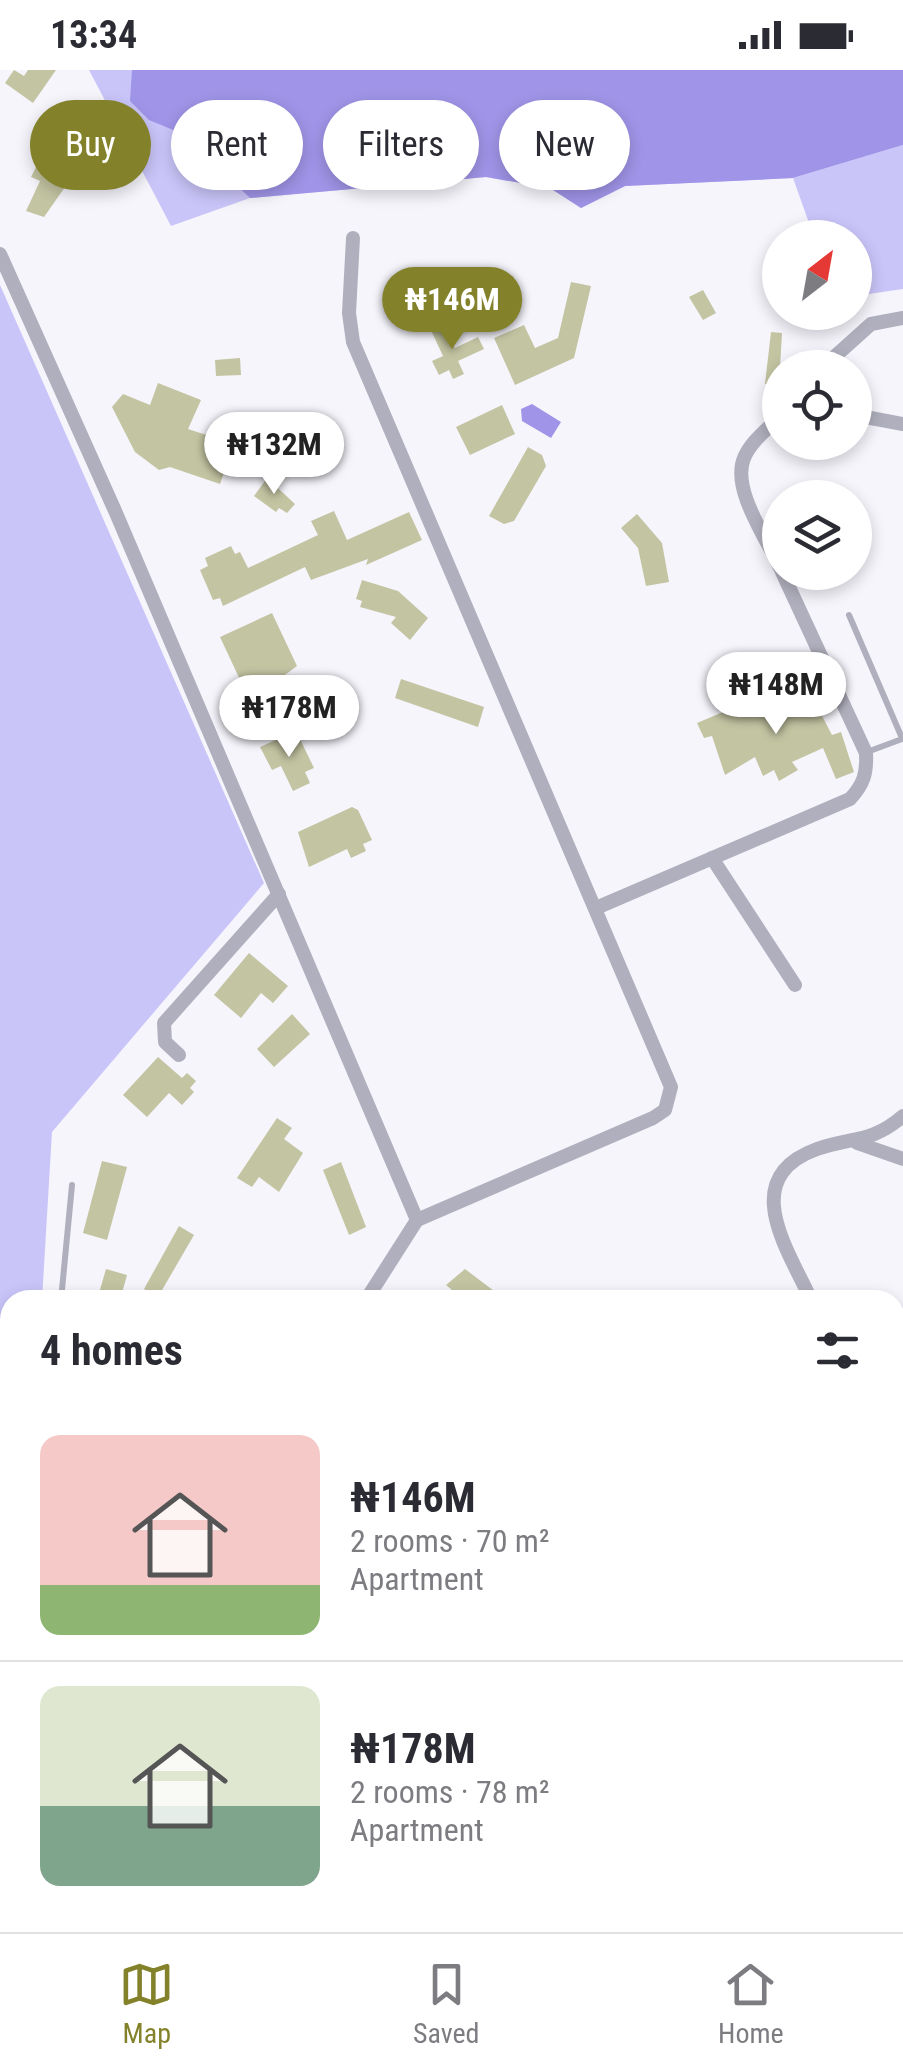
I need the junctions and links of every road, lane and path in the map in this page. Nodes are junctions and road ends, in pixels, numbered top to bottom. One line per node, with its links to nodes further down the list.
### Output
1 (353, 238): 15 (street)
2 (0, 254): 14 (street)
3 (903, 318): 4 (street)
4 (842, 350)
5 (872, 418): 6 (street)
6 (903, 424)
7 (762, 435): 8 (street)
8 (762, 529)
9 (790, 590): 12 (street)
10 (849, 615): 11 (lane)
11 (902, 738): 12 (lane)
12 (866, 753): 13 (street)
13 (712, 858): 15 (street); 16 (street)
14 (279, 894): 17 (street); 22 (street)
15 (596, 908): 22 (street)
16 (795, 985)
17 (179, 1054)
18 (903, 1116): 19 (street)
19 (856, 1142): 20 (street); 25 (street)
20 (903, 1159)
21 (72, 1185): 23 (lane)
22 (417, 1220): 24 (street)
23 (62, 1290)
24 (372, 1290)
25 (807, 1290)

